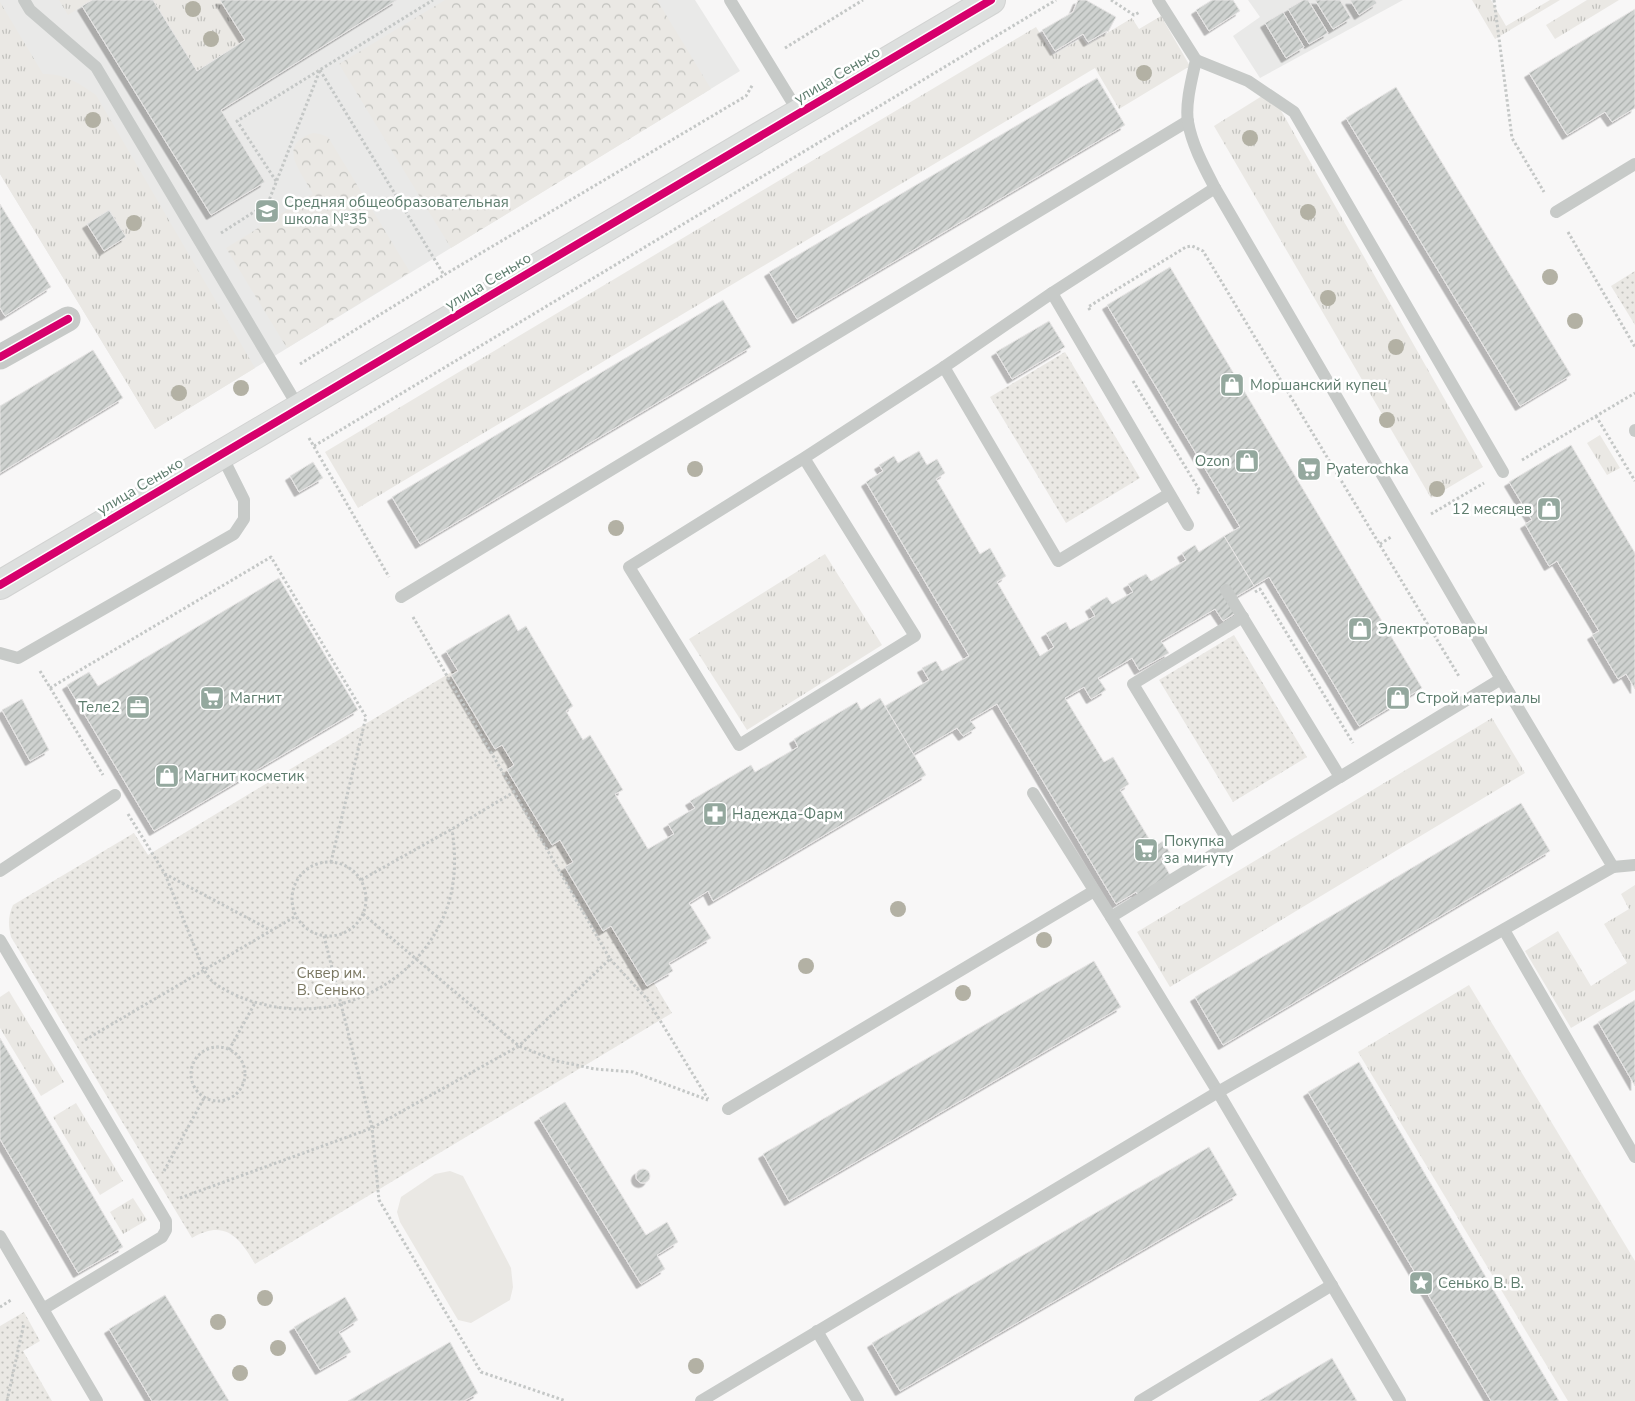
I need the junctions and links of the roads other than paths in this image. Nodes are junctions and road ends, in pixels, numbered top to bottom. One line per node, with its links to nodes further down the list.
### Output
1 (24, 0): 15 (lane)
2 (730, 0): 6 (lane)
3 (991, 0): 6 (street, улица Сенько)
4 (1158, 0): 5 (lane)
5 (1196, 60): 7 (lane); 18 (lane)
6 (799, 113): 15 (street, улица Сенько)
7 (1188, 121): 9 (lane); 23 (lane)
8 (1635, 164): 10 (lane)
9 (1215, 188): 11 (lane); 26 (lane)
10 (1556, 212)
11 (1052, 293): 14 (lane); 19 (lane)
12 (68, 319): 13 (street)
13 (0, 357)
14 (944, 367): 17 (lane); 19 (lane)
15 (299, 408): 16 (street, улица Сенько)
16 (221, 454): 21 (street, улица Сенько); 25 (lane)
17 (804, 458): 17 (lane)
18 (1503, 472)
19 (1169, 494): 20 (lane)
20 (1188, 525)
21 (0, 585)
22 (1226, 590): 24 (lane)
23 (401, 597)
24 (1243, 617): 27 (lane); 30 (lane)
25 (0, 653)
26 (1501, 679): 27 (lane); 32 (lane)
27 (1340, 777): 30 (lane)
28 (1033, 793): 34 (lane)
29 (115, 794): 33 (lane)
30 (1230, 844): 35 (lane)
31 (1635, 865): 32 (lane)
32 (1613, 867): 36 (lane)
33 (0, 871)
34 (1094, 891): 35 (lane); 39 (lane)
35 (1111, 917): 38 (lane)
36 (1504, 930): 38 (lane); 40 (lane)
37 (0, 940): 43 (lane)
38 (1218, 1092): 42 (lane); 44 (lane)
39 (728, 1109)
40 (1635, 1157)
41 (0, 1236): 43 (lane)
42 (1332, 1285): 48 (lane); 49 (lane)
43 (43, 1309): 45 (lane)
44 (816, 1331): 46 (lane); 47 (lane)
45 (97, 1401)
46 (701, 1401)
47 (858, 1401)
48 (1140, 1401)
49 (1400, 1401)

